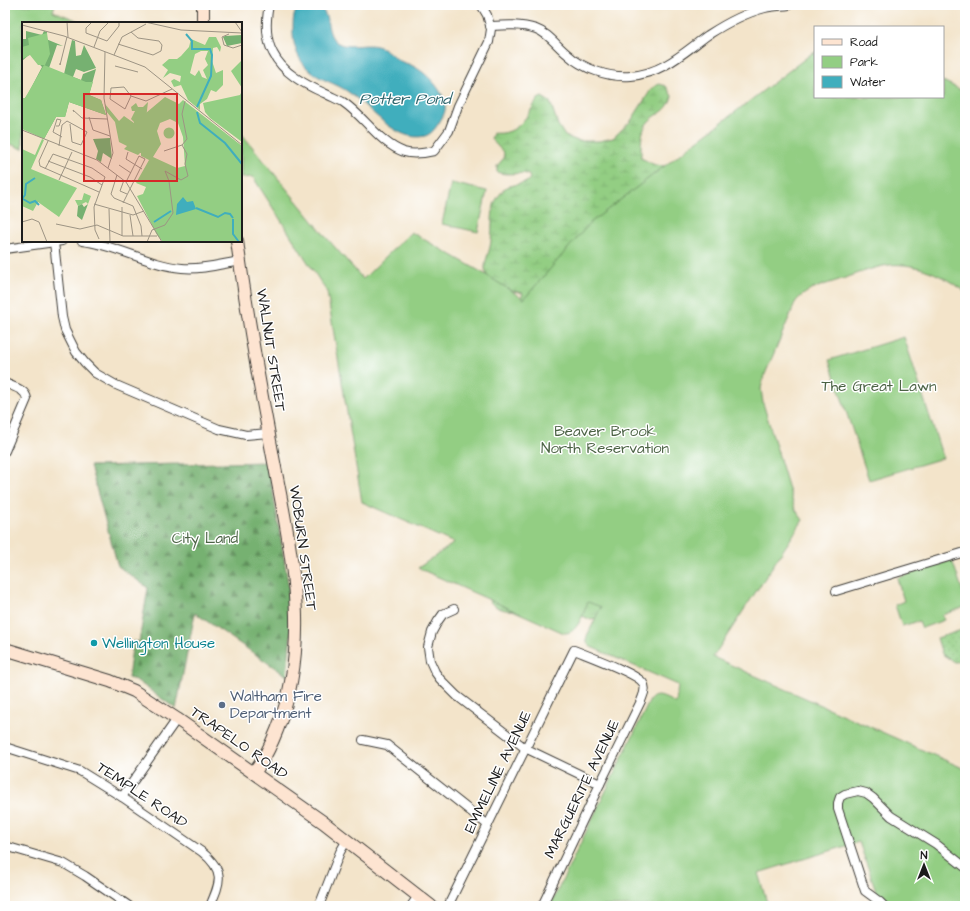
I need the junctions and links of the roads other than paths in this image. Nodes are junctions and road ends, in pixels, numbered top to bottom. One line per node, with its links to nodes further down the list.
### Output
1 (203, 5): 5 (street)
2 (268, 5): 6 (street)
3 (480, 5): 6 (street)
4 (790, 5): 6 (street)
5 (203, 22)
6 (490, 26)
7 (58, 242): 10 (street); 13 (street)
8 (89, 242): 11 (street)
9 (237, 242): 11 (street, WALNUT STREET)
10 (5, 249)
11 (240, 261): 13 (street, WALNUT STREET)
12 (5, 383): 14 (street)
13 (268, 433): 15 (street, WALNUT STREET)
14 (5, 451)
15 (274, 464): 25 (street, WOBURN STREET)
16 (965, 552): 17 (street)
17 (836, 591)
18 (454, 609): 24 (street)
19 (5, 649): 21 (street, TRAPELO ROAD)
20 (644, 684): 24 (street, EMMELINE AVENUE); 26 (street, MARGUERITE AVENUE)
21 (176, 719): 25 (street, TRAPELO ROAD); 27 (street)
22 (363, 740): 28 (street)
23 (5, 747): 27 (street, TEMPLE ROAD)
24 (526, 748): 26 (street); 28 (street, EMMELINE AVENUE)
25 (254, 773): 29 (street, TRAPELO ROAD)
26 (600, 784): 38 (street, MARGUERITE AVENUE)
27 (122, 797): 34 (street, TEMPLE ROAD)
28 (488, 824): 37 (street, EMMELINE AVENUE)
29 (347, 840): 32 (street, TRAPELO ROAD); 35 (street)
30 (5, 846): 33 (street)
31 (965, 867): 39 (street)
32 (414, 901): 36 (street, TRAPELO ROAD)
33 (129, 906)
34 (210, 906)
35 (319, 906)
36 (430, 906)
37 (448, 906)
38 (542, 906)
39 (884, 906)

